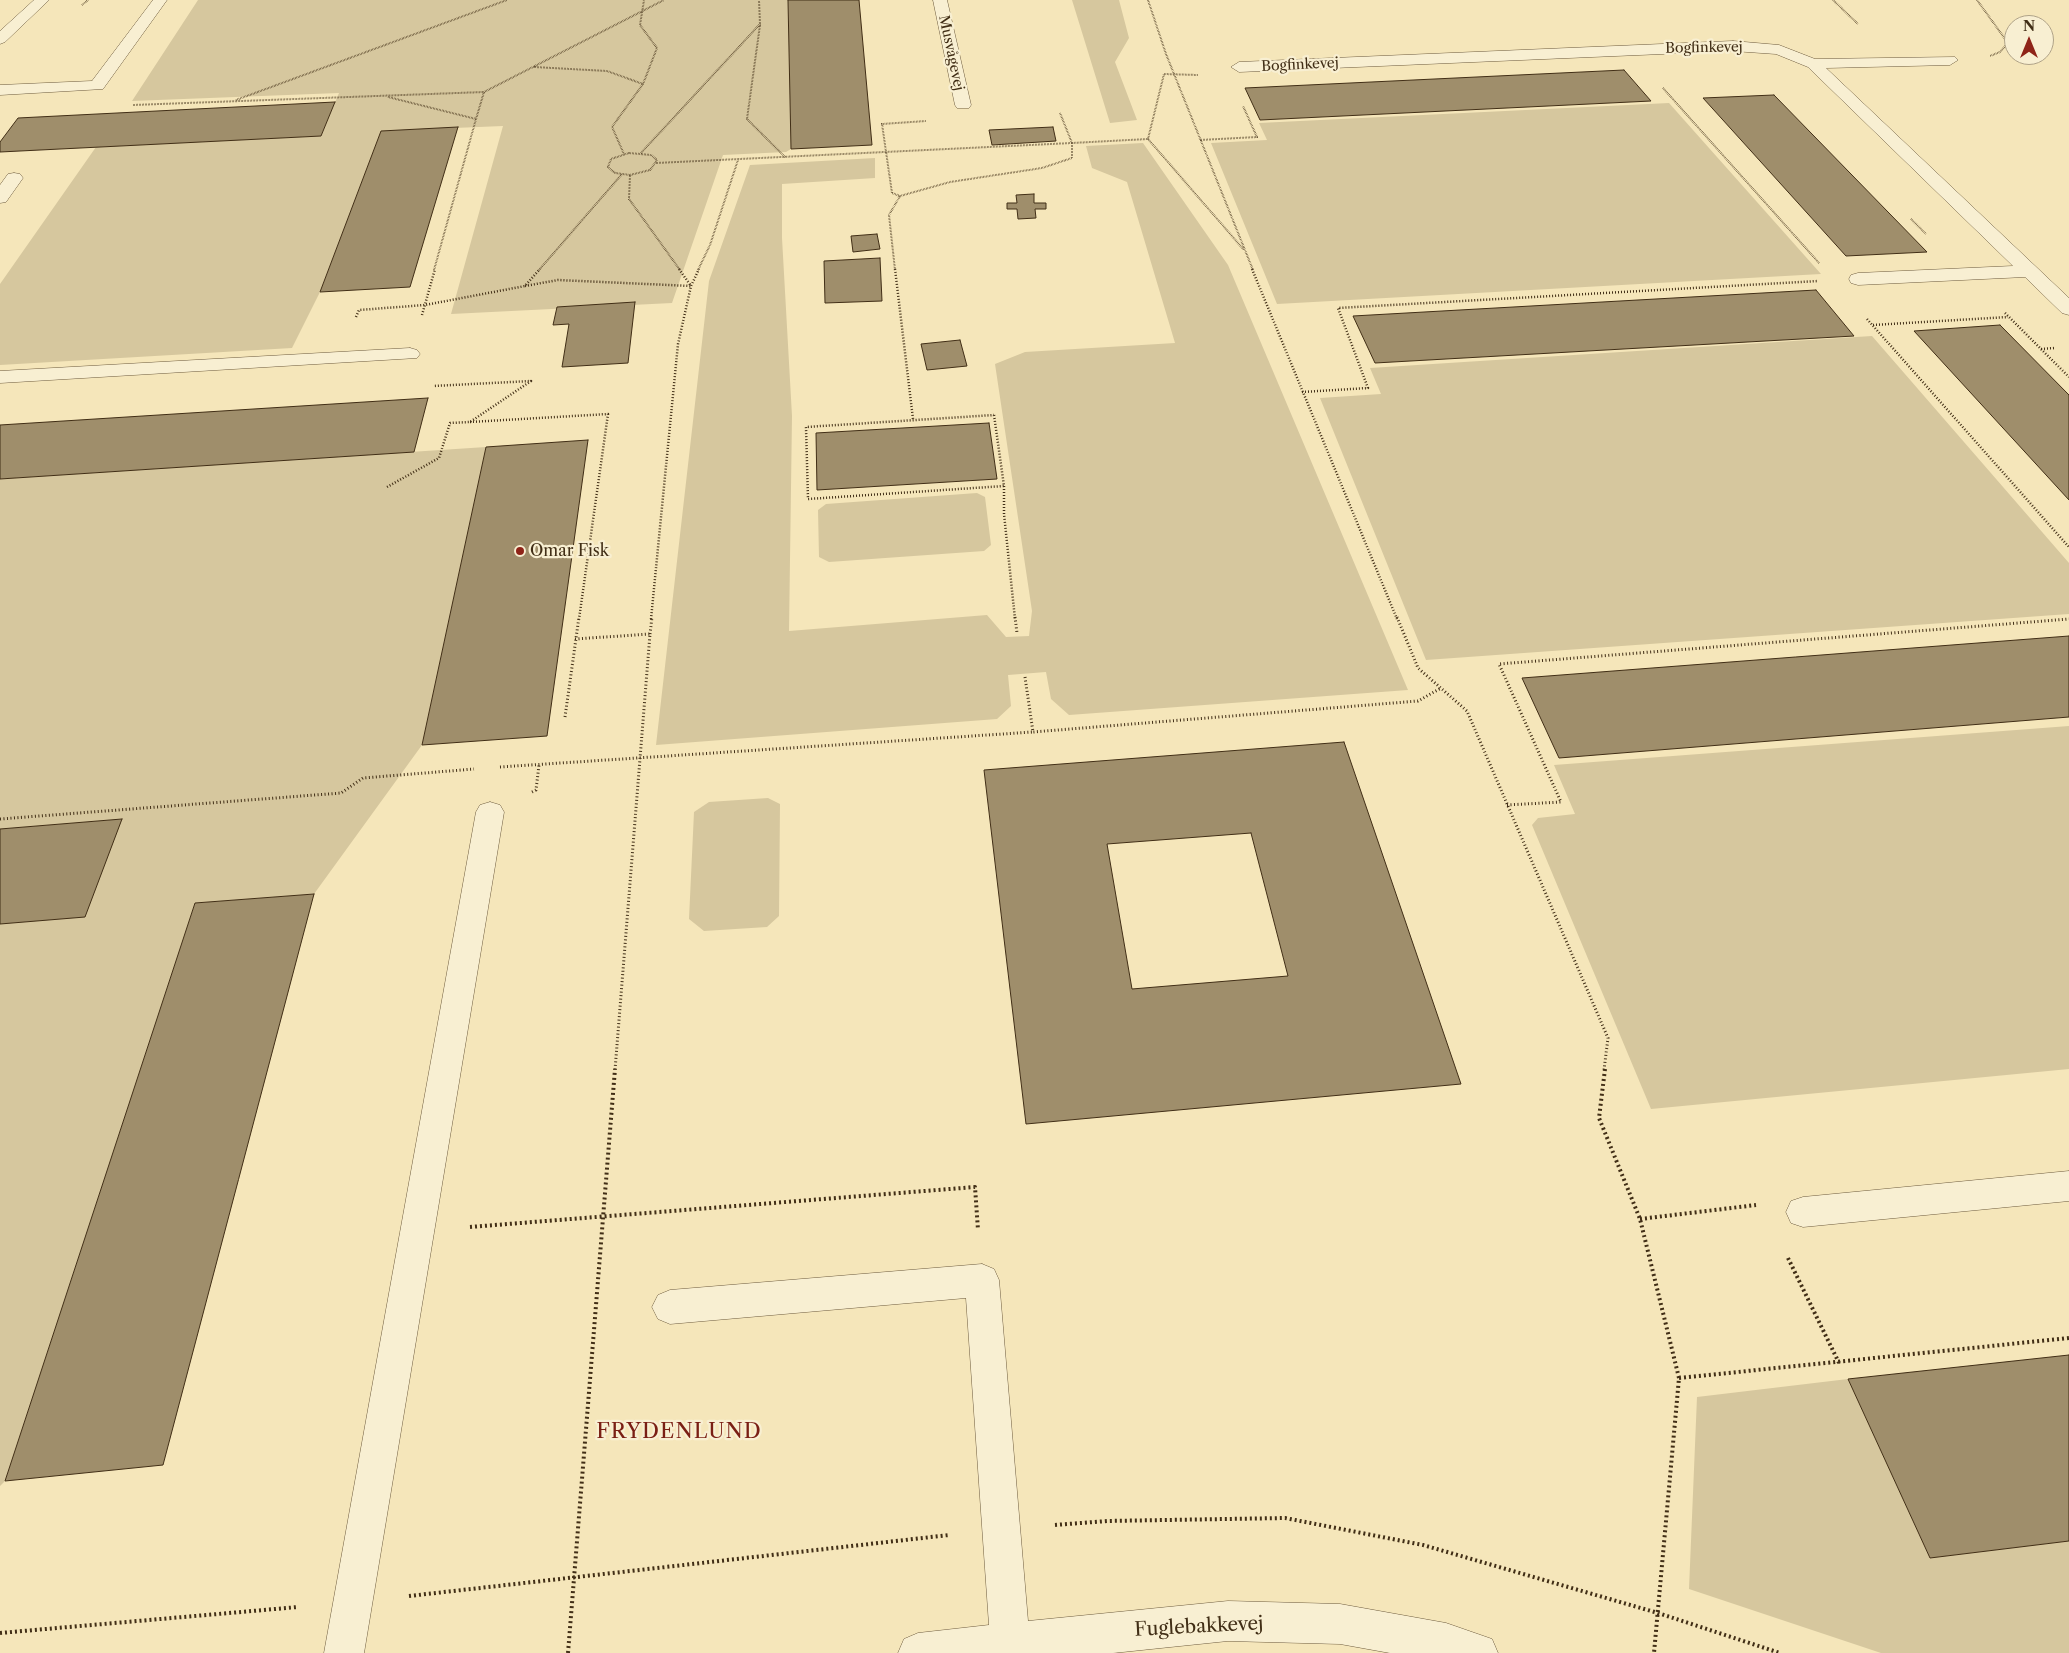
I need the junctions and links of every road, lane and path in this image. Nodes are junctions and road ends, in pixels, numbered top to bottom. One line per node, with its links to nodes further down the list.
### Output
1 (42, 0): 14 (street)
2 (160, 0): 23 (street)
3 (507, 0): 26 (path)
4 (644, 0): 11 (path)
5 (664, 0): 11 (path)
6 (759, 0): 13 (path)
7 (940, 0): 28 (street, Musvågevej)
8 (1148, 0): 20 (path)
9 (1833, 0): 12 (path)
10 (1977, 0): 16 (path)
11 (642, 11): 18 (path); 22 (path)
12 (1857, 23)
13 (760, 24): 36 (path); 39 (path)
14 (0, 39)
15 (1630, 50): 17 (street, Bogfinkevej); 19 (street, Bogfinkevej); 52 (path)
16 (1950, 60): 17 (street)
17 (1813, 64): 49 (street, Bogfinkevej)
18 (531, 67): 22 (path); 24 (path)
19 (1239, 68)
20 (1173, 73): 21 (path); 33 (path); 34 (path)
21 (1204, 76)
22 (643, 84): 38 (path)
23 (0, 90)
24 (484, 92): 25 (path); 31 (path)
25 (383, 95): 26 (path); 31 (path)
26 (233, 101): 29 (path)
27 (1242, 104): 34 (path)
28 (963, 105)
29 (126, 106)
30 (1060, 113): 35 (path)
31 (476, 119): 55 (path)
32 (929, 121): 37 (path)
33 (1148, 139): 35 (path); 48 (path)
34 (1200, 140): 48 (path)
35 (1072, 143): 37 (path); 45 (path)
36 (641, 153): 38 (path); 41 (path)
37 (886, 153): 39 (path); 45 (path)
38 (624, 154): 42 (path)
39 (786, 158): 40 (path)
40 (738, 160): 41 (path); 54 (path)
41 (656, 164): 43 (path)
42 (622, 174): 43 (path); 53 (path)
43 (630, 175): 54 (path)
44 (14, 178): 46 (street)
45 (900, 196): 65 (path)
46 (0, 198)
47 (1909, 217): 50 (path)
48 (1246, 253): 64 (path)
49 (2028, 271): 50 (street); 56 (street, Bogfinkevej)
50 (1965, 274): 51 (street); 57 (path)
51 (1858, 279): 52 (path)
52 (1834, 280): 58 (path); 64 (path)
53 (525, 286): 54 (path); 55 (path)
54 (691, 286): 72 (path)
55 (425, 305): 60 (path)
56 (2069, 309)
57 (2008, 317): 58 (path); 62 (path)
58 (1873, 325): 69 (path)
59 (410, 354): 60 (street)
60 (343, 358): 61 (street)
61 (0, 377)
62 (2069, 377)
63 (433, 386): 66 (path)
64 (1302, 392): 75 (path)
65 (913, 419): 67 (path); 67 (path)
66 (470, 422): 68 (path); 73 (path)
67 (1004, 486): 71 (path)
68 (387, 487)
69 (2069, 547)
70 (2069, 619): 84 (path)
71 (1017, 633)
72 (650, 634): 73 (path); 78 (path)
73 (575, 639): 76 (path)
74 (1025, 677): 77 (path)
75 (1441, 688): 77 (path); 84 (path)
76 (565, 717)
77 (1033, 732): 78 (path)
78 (640, 757): 79 (path); 89 (path)
79 (539, 764): 81 (path); 83 (path)
80 (484, 768): 82 (path)
81 (493, 768)
82 (474, 769): 85 (path); 86 (path)
83 (536, 790)
84 (1507, 805): 90 (path)
85 (490, 812): 91 (street)
86 (0, 819)
87 (2069, 1186): 88 (street)
88 (1803, 1212): 90 (path)
89 (603, 1217): 91 (path); 93 (path); 99 (path)
90 (1640, 1219): 97 (path)
91 (418, 1231): 100 (street)
92 (1784, 1248): 96 (path)
93 (982, 1280): 94 (street); 98 (street)
94 (670, 1307)
95 (2069, 1338): 96 (path)
96 (1839, 1363): 97 (path)
97 (1679, 1378): 101 (path)
98 (1001, 1530): 99 (path); 101 (path); 103 (street)
99 (574, 1578): 100 (path); 105 (path)
100 (352, 1602): 102 (path); 104 (street)
101 (1658, 1613): 108 (path); 109 (path)
102 (0, 1633)
103 (1010, 1643): 106 (street, Fuglebakkevej); 107 (street, Fuglebakkevej)
104 (344, 1653)
105 (568, 1653)
106 (918, 1653)
107 (1478, 1653)
108 (1654, 1653)
109 (1780, 1653)

